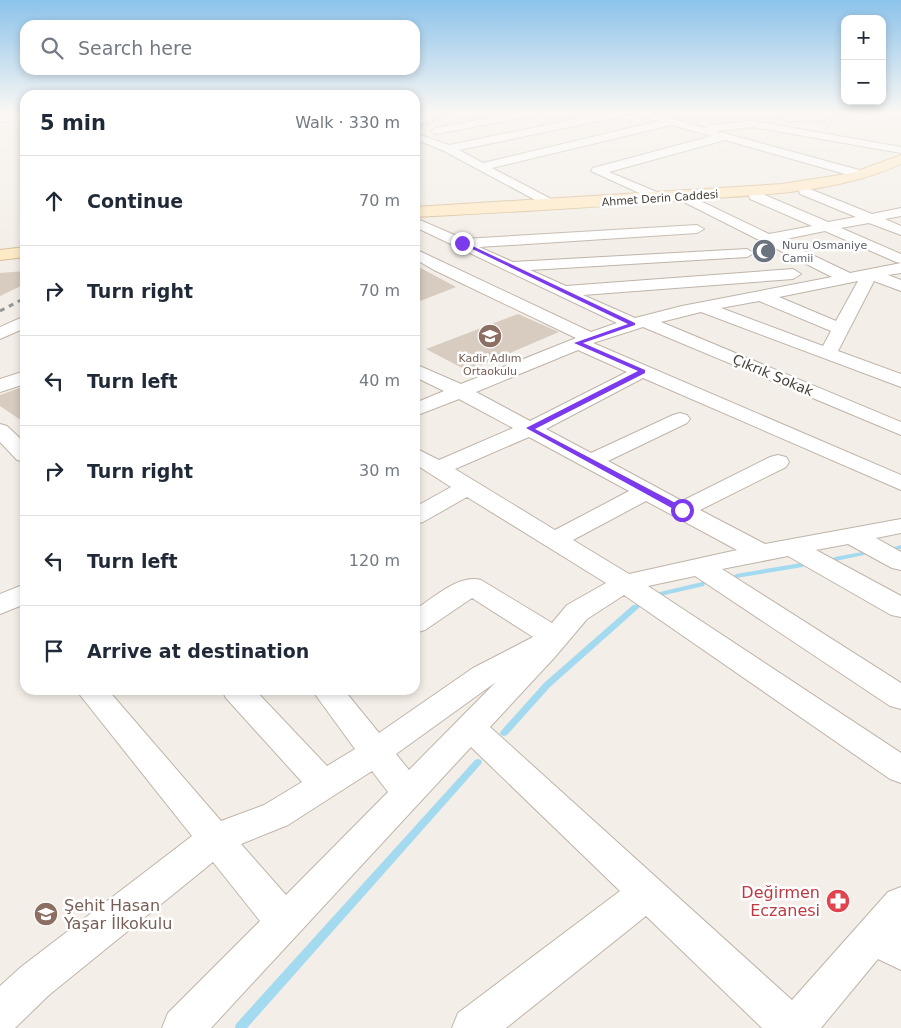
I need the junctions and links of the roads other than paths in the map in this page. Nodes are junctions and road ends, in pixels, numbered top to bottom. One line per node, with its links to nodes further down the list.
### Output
1 (467, 159): 7 (street)
2 (516, 159): 7 (street)
3 (642, 159): 11 (street)
4 (803, 159): 8 (street)
5 (901, 159): 8 (main road, Ahmet Derin Caddesi)
6 (901, 166): 9 (main road, Ahmet Derin Caddesi)
7 (482, 167): 14 (street)
8 (860, 174): 11 (main road, Ahmet Derin Caddesi)
9 (805, 191): 10 (main road, Ahmet Derin Caddesi); 18 (street)
10 (755, 196): 12 (main road, Ahmet Derin Caddesi); 20 (street)
11 (659, 198): 14 (main road, Ahmet Derin Caddesi)
12 (687, 200): 13 (main road, Ahmet Derin Caddesi); 23 (street)
13 (640, 203): 17 (main road, Ahmet Derin Caddesi); 21 (street)
14 (552, 205): 15 (main road, Ahmet Derin Caddesi)
15 (420, 212)
16 (901, 212): 18 (street)
17 (420, 217)
18 (872, 218): 20 (street); 22 (street)
19 (420, 224): 24 (street, Çıkrık Sokak)
20 (826, 227): 23 (street); 29 (street)
21 (697, 229): 24 (street); 27 (street)
22 (901, 231)
23 (768, 239): 34 (street)
24 (462, 243): 30 (street, Çıkrık Sokak)
25 (20, 245): 26 (main road)
26 (6, 249)
27 (748, 253): 30 (street); 32 (street)
28 (420, 257): 44 (street)
29 (901, 259)
30 (511, 266): 37 (street, Çıkrık Sokak)
31 (901, 268): 33 (street)
32 (793, 274): 35 (street); 37 (street)
33 (870, 274): 34 (street); 36 (street); 42 (street)
34 (848, 278): 35 (street)
35 (815, 284): 38 (street)
36 (901, 286)
37 (566, 291): 40 (street, Çıkrık Sokak)
38 (760, 295): 39 (street); 42 (street)
39 (702, 307): 40 (street); 45 (street)
40 (639, 322): 44 (street); 55 (street, Çıkrık Sokak)
41 (20, 324): 43 (street)
42 (840, 329): 45 (street)
43 (0, 334)
44 (584, 340): 46 (street); 51 (street)
45 (828, 354): 49 (street)
46 (643, 371): 54 (street); 62 (street)
47 (420, 372): 51 (street)
48 (20, 379): 50 (street)
49 (901, 381)
50 (0, 386)
51 (459, 391): 52 (street); 54 (street)
52 (420, 408)
53 (680, 419): 59 (street)
54 (530, 428): 59 (street); 61 (street)
55 (901, 428)
56 (0, 430): 57 (street)
57 (20, 449)
58 (420, 459): 61 (street)
59 (590, 461): 64 (street)
60 (778, 462): 65 (street)
61 (437, 469): 63 (street)
62 (901, 483)
63 (467, 487): 66 (street); 69 (street)
64 (647, 491): 65 (street); 69 (street)
65 (682, 510): 71 (street)
66 (420, 514)
67 (901, 526): 68 (street)
68 (850, 536): 70 (street); 72 (street)
69 (555, 540): 74 (street)
70 (791, 547): 71 (street); 75 (street)
71 (762, 553): 73 (street)
72 (901, 562)
73 (698, 566): 74 (street); 81 (street)
74 (625, 583): 77 (street); 84 (street)
75 (901, 608)
76 (420, 621): 77 (street)
77 (555, 638): 82 (street); 83 (street)
78 (95, 695): 87 (street)
79 (242, 695): 85 (street)
80 (331, 695): 83 (street)
81 (901, 698)
82 (471, 728): 86 (street); 88 (street)
83 (376, 752): 85 (street); 86 (street)
84 (901, 770)
85 (324, 784): 87 (street)
86 (408, 793): 90 (street)
87 (216, 838): 90 (street); 92 (street)
88 (647, 892): 94 (street); 95 (street)
89 (901, 904): 91 (street)
90 (285, 922): 93 (street)
91 (887, 943): 95 (street)
92 (0, 1014)
93 (183, 1028)
94 (473, 1028)
95 (793, 1028)

